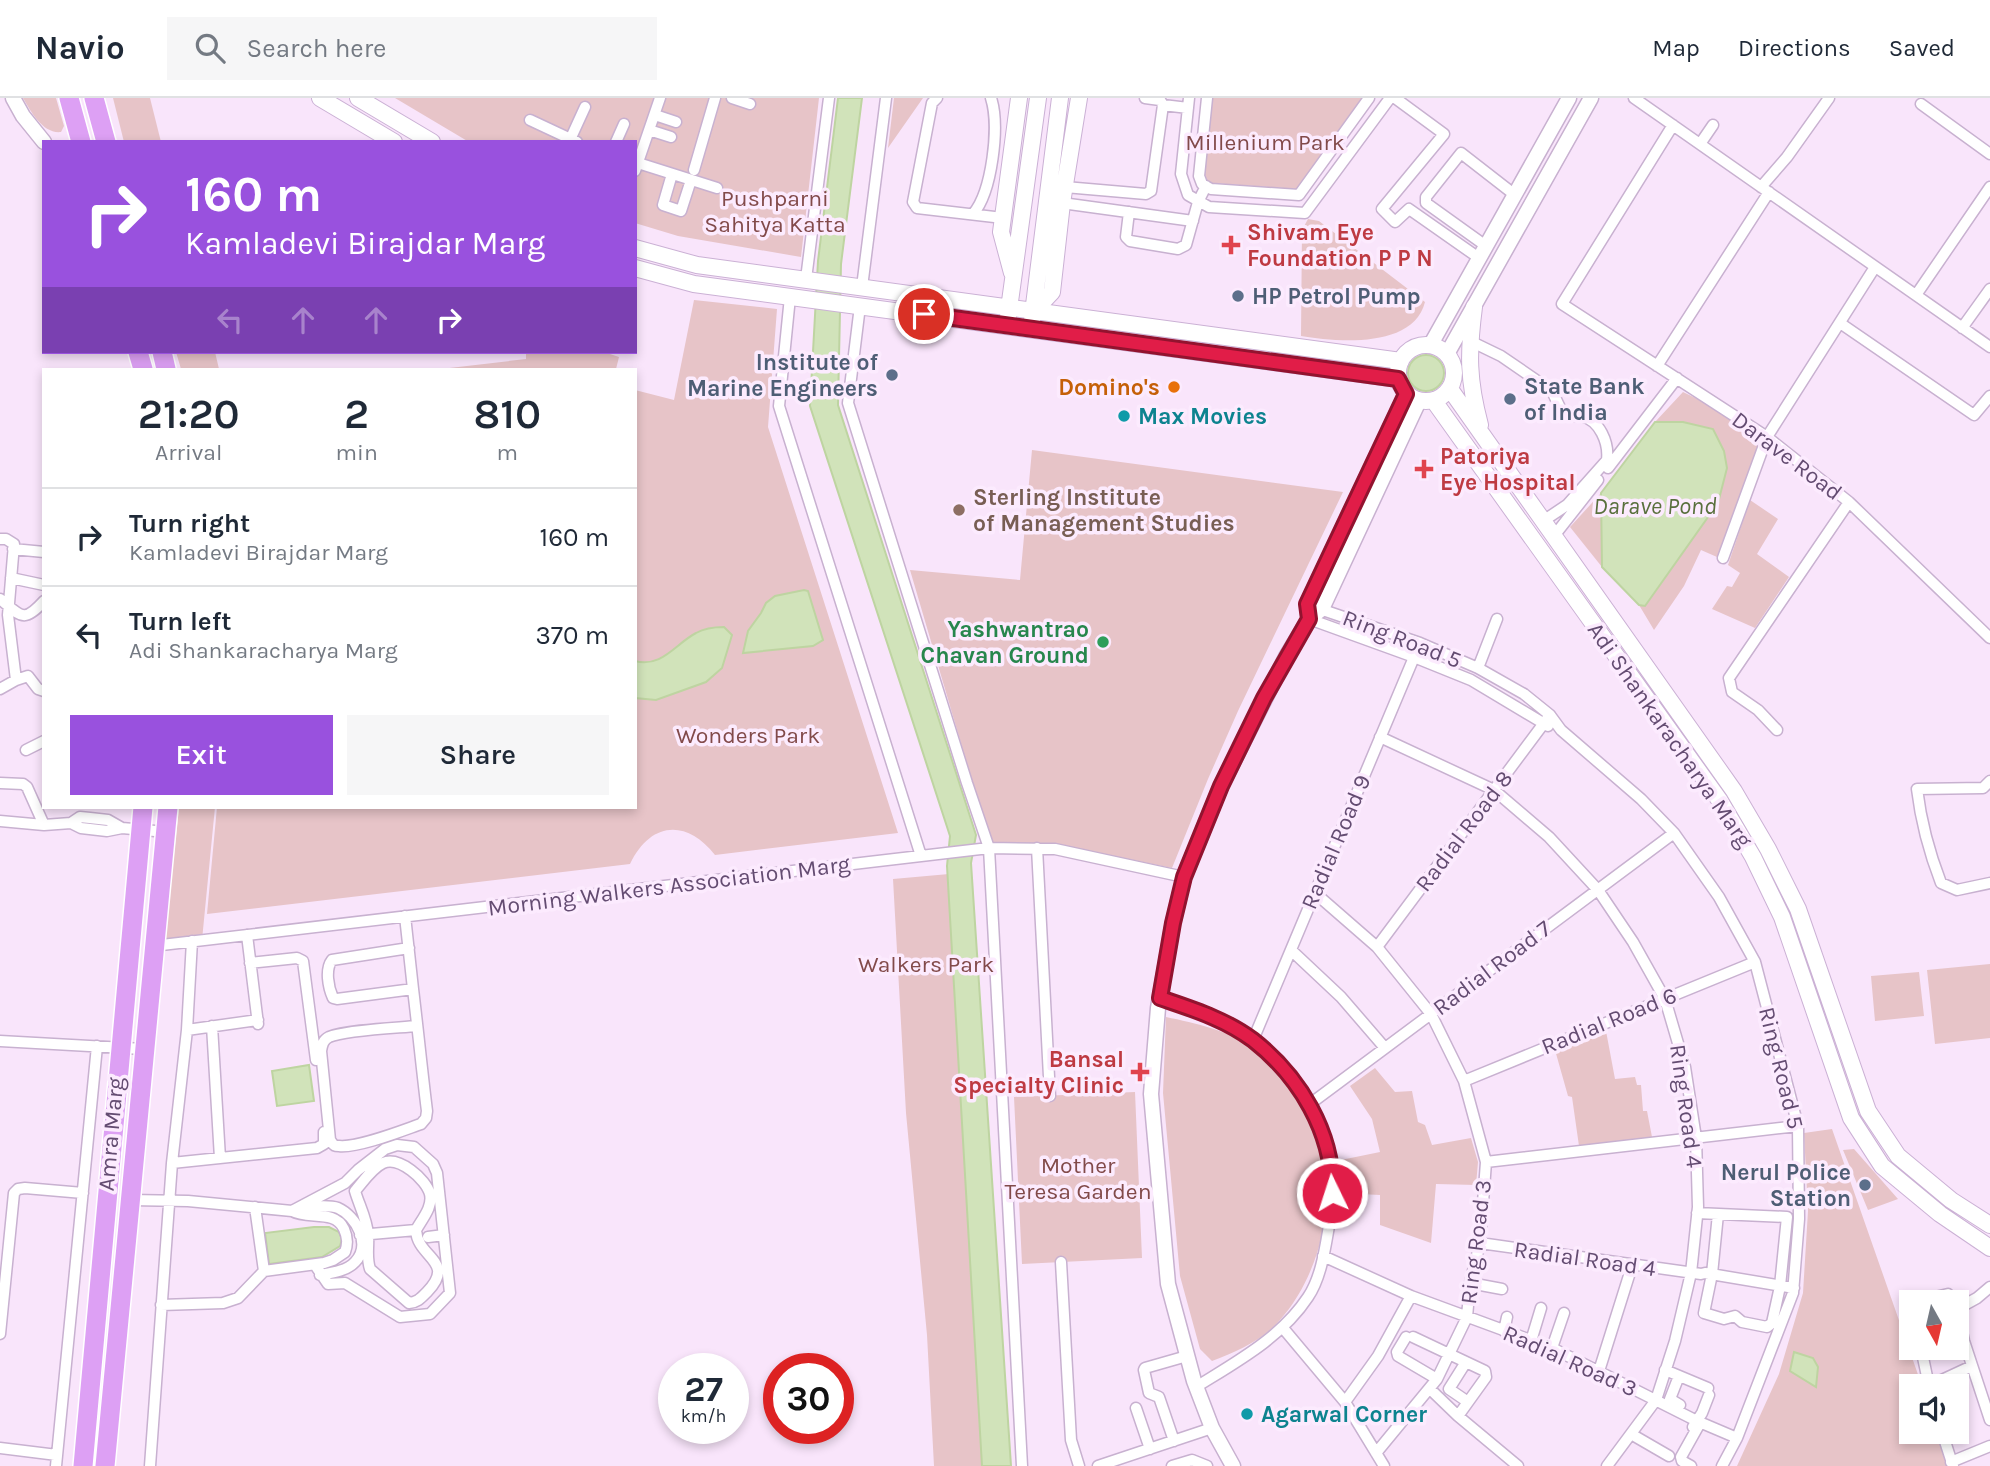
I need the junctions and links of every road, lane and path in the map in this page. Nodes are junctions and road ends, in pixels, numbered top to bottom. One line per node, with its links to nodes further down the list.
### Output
1 (13, 98): 38 (street)
2 (69, 98): 39 (highway)
3 (94, 98): 40 (highway)
4 (358, 98): 42 (main road)
5 (660, 98): 30 (street)
6 (715, 98): 51 (street)
7 (732, 98): 26 (street)
8 (828, 98): 70 (street)
9 (886, 98): 71 (street)
10 (937, 98): 62 (street)
11 (991, 98): 62 (street)
12 (1019, 98): 63 (main road)
13 (1038, 98): 69 (main road)
14 (1060, 98): 78 (main road)
15 (1079, 98): 56 (main road)
16 (1145, 98): 28 (street)
17 (1207, 98): 52 (street)
18 (1369, 98): 57 (street)
19 (1392, 98): 61 (street); 66 (street)
20 (1569, 98): 58 (street)
21 (1591, 98): 77 (street)
22 (1634, 98): 34 (street)
23 (1829, 98): 55 (street)
24 (328, 100): 41 (main road)
25 (1188, 103): 28 (street); 59 (street)
26 (750, 104)
27 (1920, 104): 47 (street)
28 (1163, 105): 56 (street)
29 (585, 107): 44 (street)
30 (655, 115): 32 (street); 36 (street)
31 (530, 121): 43 (street)
32 (676, 122)
33 (624, 124): 45 (street)
34 (1673, 125): 46 (street); 89 (street, Darave Road)
35 (1713, 125): 46 (street)
36 (649, 130): 37 (street); 48 (street)
37 (671, 136)
38 (42, 140)
39 (80, 140)
40 (105, 140)
41 (391, 140)
42 (429, 140)
43 (570, 140)
44 (572, 140)
45 (617, 140)
46 (1700, 144): 55 (street)
47 (1990, 155)
48 (637, 165)
49 (637, 168): 50 (street)
50 (672, 174): 51 (street); 51 (street)
51 (692, 175): 54 (street)
52 (1206, 186): 57 (street); 59 (street)
53 (1990, 187): 73 (street)
54 (717, 188)
55 (1765, 190): 67 (street); 89 (street)
56 (1063, 195): 60 (street); 78 (main road)
57 (1299, 195): 61 (street)
58 (1515, 195): 66 (street); 66 (street)
59 (1198, 202): 61 (street); 64 (street)
60 (1129, 212): 64 (street); 64 (street)
61 (1305, 213)
62 (973, 214): 63 (street)
63 (1003, 218): 69 (main road)
64 (1193, 221)
65 (637, 249): 70 (main road)
66 (1482, 252): 84 (street)
67 (1875, 267): 73 (street); 79 (street)
68 (637, 269): 74 (main road)
69 (1014, 279): 76 (main road)
70 (809, 280): 71 (main road)
71 (857, 286): 76 (main road)
72 (1990, 289): 81 (street)
73 (1916, 295): 81 (street)
74 (797, 298): 75 (main road); 140 (street)
75 (855, 305): 80 (main road); 138 (street)
76 (1009, 307): 78 (main road); 80 (main road)
77 (1474, 307): 83 (main road); 87 (street)
78 (1034, 311): 82 (main road); 88 (main road)
79 (1840, 323): 94 (street); 96 (street)
80 (1007, 326): 82 (main road)
81 (1962, 328): 85 (street)
82 (1031, 329): 93 (main road)
83 (1470, 341): 95 (main road); 98 (street)
84 (1430, 346): 87 (main road); 88 (main road)
85 (1990, 347)
86 (131, 354): 90 (street)
87 (1447, 354): 92 (main road)
88 (1401, 360): 93 (main road)
89 (1657, 366): 91 (street, Darave Road)
90 (141, 368)
91 (1677, 379): 96 (street, Darave Road); 99 (street)
92 (1450, 389): 93 (main road); 95 (main road, Adi Shankaracharya Marg)
93 (1414, 393): 108 (street); 109 (street); 171 (main road, Adi Shankaracharya Marg)
94 (1990, 396)
95 (1483, 435): 98 (main road, Adi Shankaracharya Marg)
96 (1766, 437): 97 (street, Darave Road); 103 (street)
97 (1849, 502): 113 (street, Darave Road); 123 (street)
98 (1544, 521): 99 (main road, Adi Shankaracharya Marg)
99 (1554, 536): 170 (main road, Adi Shankaracharya Marg)
100 (0, 539): 101 (street)
101 (13, 549): 102 (street); 104 (street)
102 (42, 552)
103 (1723, 558)
104 (12, 578): 105 (street); 110 (street)
105 (42, 584)
106 (0, 600): 110 (street)
107 (42, 604): 110 (street)
108 (1307, 604): 109 (street, Ring Road 5); 111 (street)
109 (1322, 609): 111 (street); 114 (street, Ring Road 5)
110 (10, 610): 117 (street)
111 (1309, 619): 115 (street, Ring Road 5); 141 (street)
112 (1497, 619): 116 (street)
113 (1990, 638)
114 (1420, 643): 115 (street, Radial Road 9); 116 (street, Ring Road 5)
115 (1414, 657): 121 (street, Ring Road 5); 124 (street, Radial Road 9)
116 (1478, 668): 120 (street, Ring Road 5)
117 (16, 680): 118 (street); 119 (street)
118 (0, 689)
119 (42, 690)
120 (1550, 715): 121 (street, Radial Road 8); 122 (street, Ring Road 5)
121 (1543, 725): 122 (street, Ring Road 5); 129 (street, Radial Road 8)
122 (1561, 730): 137 (street, Ring Road 5)
123 (1777, 730)
124 (1380, 737): 129 (street, Ring Road 4); 144 (street, Radial Road 9)
125 (42, 742): 126 (street)
126 (26, 750)
127 (1990, 781): 142 (street)
128 (1, 783): 134 (street)
129 (1494, 790): 143 (street, Ring Road 4); 149 (street, Radial Road 8)
130 (142, 809): 135 (highway, Amra Marg)
131 (168, 809): 136 (highway, Amra Marg)
132 (90, 818): 134 (street); 135 (street)
133 (0, 821): 134 (street)
134 (44, 825)
135 (132, 829): 136 (street); 164 (highway, Amra Marg)
136 (166, 832): 148 (highway, Amra Marg)
137 (1674, 833): 143 (street, Radial Road 7); 152 (street, Ring Road 5)
138 (987, 848): 139 (street, Morning Walkers Association Marg); 140 (street, Morning Walkers Association Marg); 256 (street)
139 (1037, 848): 141 (street, Morning Walkers Association Marg); 168 (street)
140 (921, 856): 145 (street, Morning Walkers Association Marg)
141 (1184, 877): 155 (street)
142 (1990, 883)
143 (1598, 890): 156 (street, Ring Road 4); 157 (street, Radial Road 7)
144 (1315, 893): 149 (street, Ring Road 3); 151 (street, Radial Road 9)
145 (405, 916): 146 (street, Morning Walkers Association Marg); 150 (street)
146 (247, 935): 147 (street, Morning Walkers Association Marg); 153 (street)
147 (192, 941): 148 (street, Morning Walkers Association Marg); 160 (street)
148 (153, 946): 166 (highway, Amra Marg)
149 (1377, 947): 157 (street, Ring Road 3)
150 (409, 948): 154 (street); 154 (street)
151 (1291, 950): 161 (street, Radial Road 9); 165 (street)
152 (1755, 962): 156 (street, Radial Road 6); 172 (street, Ring Road 5)
153 (250, 963): 158 (street); 174 (street)
154 (414, 989): 159 (street)
155 (1160, 998): 161 (street); 220 (street)
156 (1665, 999): 167 (street, Radial Road 6); 173 (street, Ring Road 4)
157 (1432, 1014): 165 (street, Radial Road 7); 167 (street, Ring Road 3)
158 (212, 1026): 160 (street); 174 (street)
159 (418, 1026): 159 (street)
160 (187, 1030): 176 (street)
161 (1253, 1040): 169 (street)
162 (0, 1041): 163 (street)
163 (97, 1046): 164 (street); 178 (street)
164 (121, 1048): 166 (street); 253 (highway, Amra Marg)
165 (1385, 1048): 169 (street, Radial Road 7)
166 (143, 1049): 180 (highway, Amra Marg)
167 (1464, 1081): 175 (street, Ring Road 3)
168 (1050, 1096)
169 (1310, 1104): 196 (street)
170 (1868, 1111): 171 (main road); 179 (main road, Adi Shankaracharya Marg)
171 (1851, 1118): 185 (main road, Adi Shankaracharya Marg)
172 (1798, 1126): 173 (street); 188 (street, Ring Road 5)
173 (1696, 1138): 175 (street); 186 (street, Ring Road 4)
174 (220, 1158): 176 (street)
175 (1486, 1162): 194 (street, Ring Road 3)
176 (172, 1163): 181 (street)
177 (199, 1189): 182 (street)
178 (83, 1193): 216 (street); 251 (street)
179 (1949, 1198): 185 (main road); 189 (main road, Adi Shankaracharya Marg)
180 (130, 1200): 181 (street); 254 (highway, Amra Marg)
181 (171, 1200): 182 (street); 209 (street)
182 (200, 1203): 183 (street)
183 (255, 1207): 184 (street); 200 (street)
184 (296, 1209): 191 (street); 192 (street); 199 (street)
185 (1936, 1211): 195 (main road, Adi Shankaracharya Marg)
186 (1697, 1213): 187 (street); 201 (street, Ring Road 4)
187 (1718, 1214): 188 (street); 201 (street)
188 (1793, 1218): 204 (street); 206 (street, Ring Road 5)
189 (1990, 1226)
190 (415, 1230): 191 (street); 191 (street); 191 (street)
191 (364, 1234): 199 (street)
192 (444, 1235): 193 (street); 199 (street)
193 (428, 1237)
194 (1480, 1243): 198 (street, Radial Road 4); 202 (street, Ring Road 3)
195 (1990, 1248)
196 (1323, 1256): 207 (street, Radial Road 3); 214 (street)
197 (1061, 1262): 257 (street)
198 (1632, 1266): 201 (street, Radial Road 4); 225 (street)
199 (317, 1270): 200 (street)
200 (264, 1271): 209 (street)
201 (1709, 1276): 204 (street, Radial Road 4); 204 (street); 224 (street, Ring Road 4)
202 (1470, 1283): 205 (street); 212 (street, Ring Road 3)
203 (1990, 1287): 208 (street)
204 (1780, 1288): 206 (street, Radial Road 4)
205 (1502, 1289)
206 (1794, 1291): 243 (street, Ring Road 5)
207 (1411, 1296): 212 (street, Radial Road 3); 233 (street)
208 (1969, 1302)
209 (161, 1305): 255 (street)
210 (1541, 1308): 217 (street)
211 (1564, 1313): 218 (street)
212 (1467, 1317): 215 (street, Radial Road 3); 221 (street, Ring Road 3)
213 (1507, 1317): 215 (street)
214 (1283, 1328): 229 (street); 233 (street)
215 (1504, 1331): 217 (street, Radial Road 3)
216 (0, 1334)
217 (1532, 1337): 218 (street, Radial Road 3)
218 (1554, 1344): 225 (street, Radial Road 3)
219 (1969, 1354): 223 (street)
220 (1187, 1356): 229 (street); 244 (street)
221 (1450, 1356): 222 (street); 228 (street, Ring Road 3); 228 (street)
222 (1466, 1362): 230 (street); 234 (street)
223 (1972, 1366): 226 (street); 238 (street)
224 (1665, 1370): 227 (street); 232 (street, Ring Road 4)
225 (1599, 1371): 232 (street, Radial Road 3)
226 (1955, 1374)
227 (1679, 1376): 235 (street); 239 (street)
228 (1434, 1383): 230 (street); 237 (street); 249 (street, Ring Road 3)
229 (1196, 1387): 240 (street)
230 (1448, 1390): 234 (street)
231 (1157, 1400): 244 (street)
232 (1656, 1400): 239 (street, Radial Road 3); 241 (street, Ring Road 4)
233 (1345, 1402): 249 (street)
234 (1468, 1402): 237 (street)
235 (1680, 1405)
236 (1136, 1408): 248 (street)
237 (1458, 1416): 263 (street)
238 (1990, 1420)
239 (1698, 1422): 242 (street); 243 (street, Radial Road 3); 265 (street)
240 (1212, 1428): 244 (street); 261 (street)
241 (1631, 1434): 250 (street); 264 (street, Ring Road 4)
242 (1686, 1438)
243 (1737, 1438): 266 (street, Ring Road 5)
244 (1173, 1441): 248 (street)
245 (1946, 1444): 252 (street)
246 (1990, 1446): 252 (street)
247 (0, 1448): 251 (street)
248 (1150, 1449): 258 (street)
249 (1376, 1453): 262 (street)
250 (1669, 1456)
251 (57, 1460)
252 (1952, 1464)
253 (83, 1466)
254 (105, 1466)
255 (150, 1466)
256 (1022, 1466)
257 (1079, 1466)
258 (1098, 1466)
259 (1172, 1466): 260 (street)
260 (1208, 1466)
261 (1233, 1466)
262 (1384, 1466)
263 (1518, 1466)
264 (1607, 1466)
265 (1690, 1466)
266 (1722, 1466)

